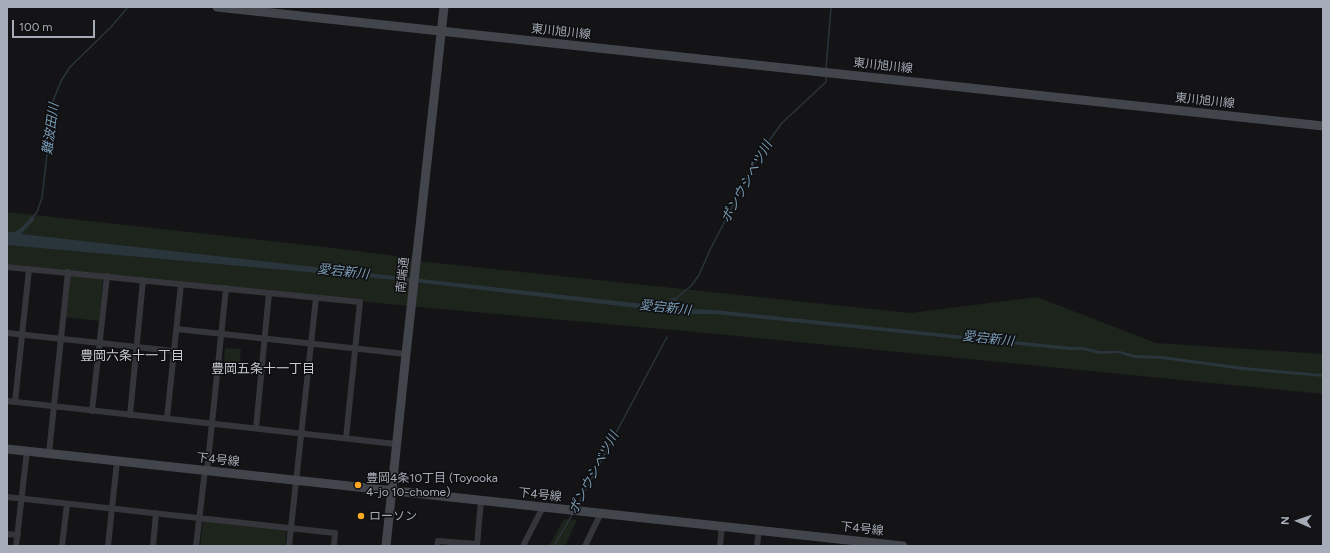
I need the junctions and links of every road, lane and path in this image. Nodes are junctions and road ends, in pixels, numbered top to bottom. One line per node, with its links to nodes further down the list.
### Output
1 (217, 7): 3 (main road, 東川旭川線)
2 (444, 7): 3 (main road, 南端通)
3 (441, 31): 4 (main road, 東川旭川線); 25 (main road, 南端通)
4 (1323, 126)
5 (7, 267): 6 (street)
6 (29, 269): 7 (street); 16 (street)
7 (68, 272): 8 (street); 19 (street)
8 (107, 276): 9 (street); 20 (street)
9 (144, 280): 10 (street); 22 (street)
10 (181, 284): 11 (street); 14 (street)
11 (226, 288): 12 (street); 17 (street)
12 (269, 293): 13 (street); 18 (street)
13 (316, 298): 21 (street); 23 (street)
14 (177, 328): 17 (street); 24 (street)
15 (7, 333): 16 (street)
16 (22, 334): 19 (street); 27 (street)
17 (222, 334): 18 (street); 32 (street)
18 (265, 338): 21 (street); 33 (street)
19 (61, 339): 20 (street); 28 (street)
20 (100, 343): 22 (street); 29 (street)
21 (311, 343): 23 (street); 34 (street)
22 (137, 347): 24 (street); 30 (street)
23 (356, 348): 25 (street); 35 (street)
24 (174, 351): 31 (street)
25 (406, 354): 36 (main road, 南端通)
26 (7, 401): 27 (street)
27 (15, 402): 28 (street)
28 (53, 406): 29 (street); 39 (street)
29 (92, 411): 30 (street)
30 (130, 415): 31 (street)
31 (167, 418): 32 (street)
32 (212, 424): 33 (street); 41 (street)
33 (256, 428): 34 (street)
34 (302, 434): 35 (street); 42 (street)
35 (346, 438): 36 (street)
36 (396, 444): 43 (main road, 南端通)
37 (7, 449): 38 (main road, 下4号線)
38 (27, 451): 39 (main road, 下4号線); 45 (street)
39 (49, 453): 40 (main road, 下4号線)
40 (117, 461): 41 (main road, 下4号線); 49 (street)
41 (206, 471): 42 (main road, 下4号線); 52 (street)
42 (296, 481): 43 (main road, 下4号線); 54 (street)
43 (392, 491): 46 (main road, 下4号線); 67 (main road, 南端通)
44 (7, 497): 45 (street)
45 (22, 499): 47 (street); 57 (street)
46 (481, 500): 48 (main road, 下4号線); 59 (street)
47 (67, 504): 49 (street); 61 (street)
48 (544, 507): 51 (main road, 下4号線); 69 (street)
49 (112, 508): 50 (street); 62 (street)
50 (156, 513): 52 (street); 63 (street)
51 (601, 513): 53 (main road, 下4号線); 70 (street)
52 (199, 518): 54 (street); 64 (street)
53 (722, 526): 55 (main road, 下4号線); 71 (street)
54 (291, 528): 65 (street); 66 (street)
55 (759, 530): 58 (main road, 下4号線); 72 (street)
56 (7, 534): 57 (street)
57 (18, 535): 60 (street)
58 (845, 543): 73 (main road, 下4号線)
59 (477, 545): 68 (street)
60 (16, 546)
61 (62, 546)
62 (108, 546)
63 (153, 546)
64 (196, 546)
65 (289, 546)
66 (334, 546)
67 (386, 546)
68 (437, 546)
69 (523, 546)
70 (585, 546)
71 (720, 546)
72 (757, 546)
73 (898, 546)

